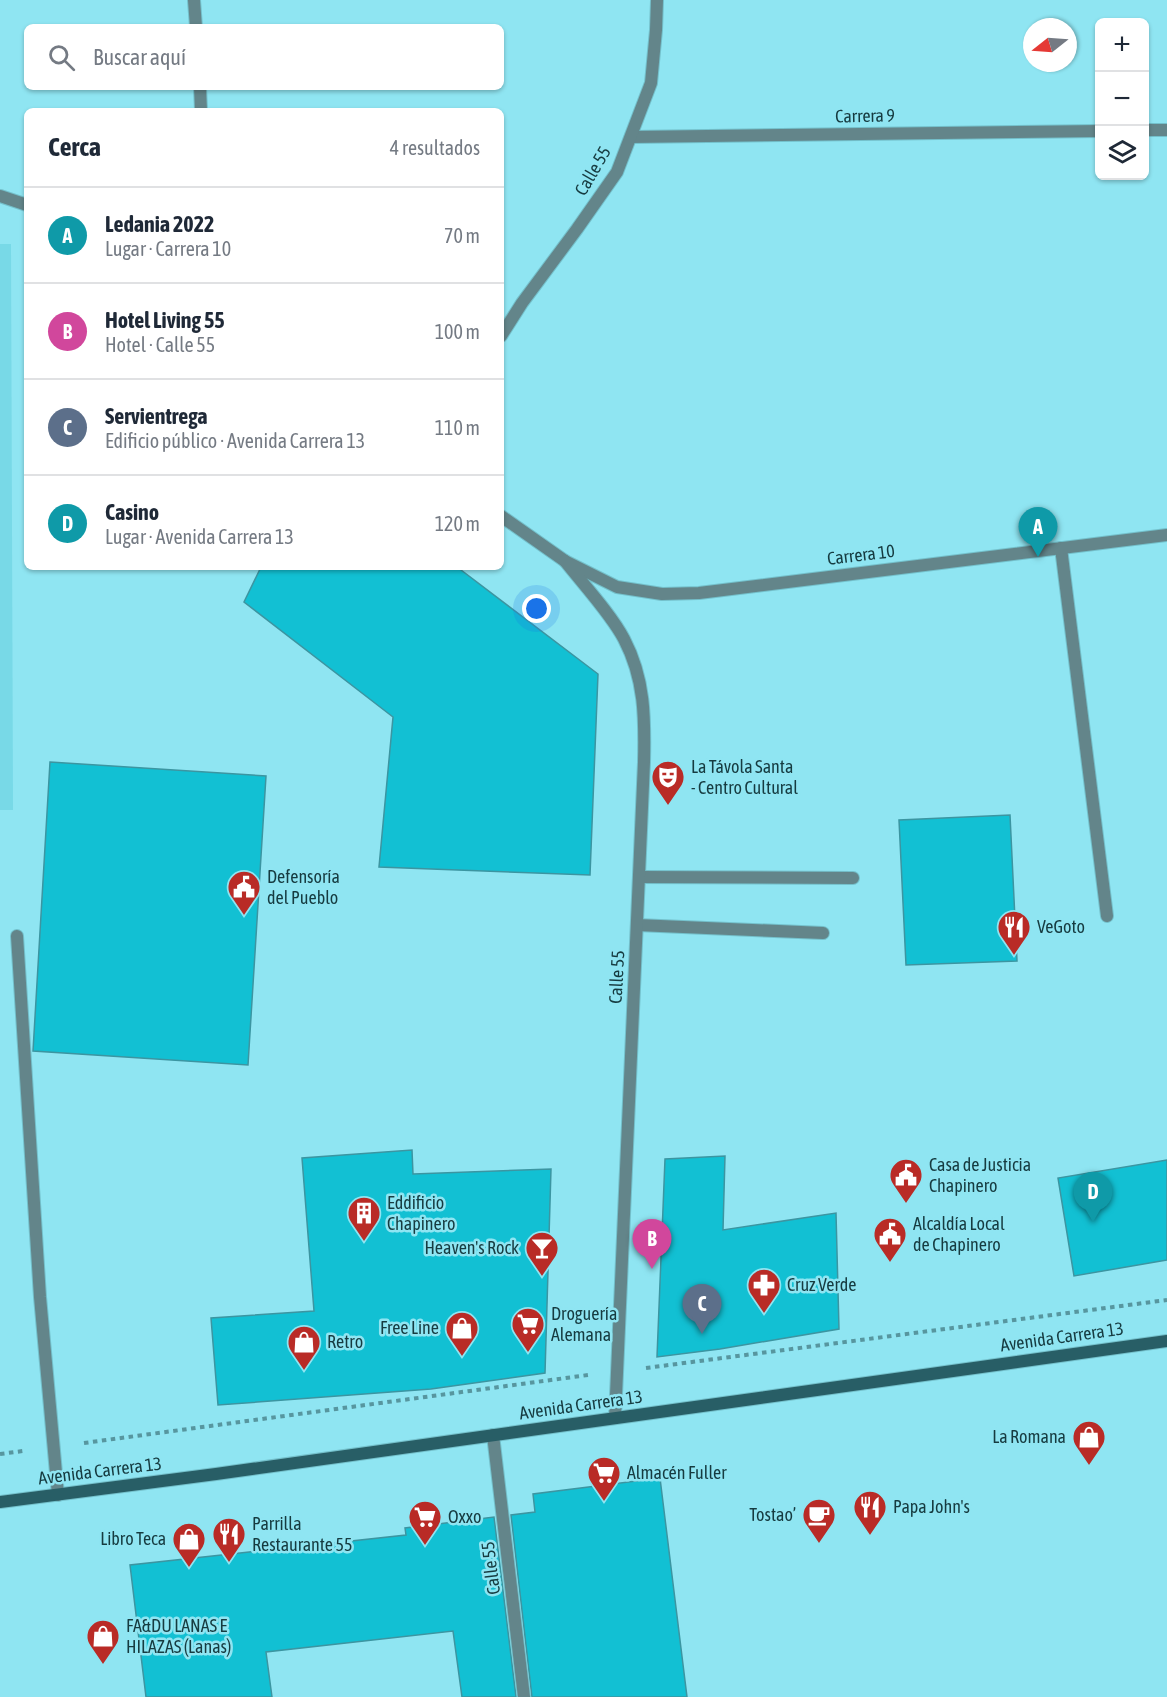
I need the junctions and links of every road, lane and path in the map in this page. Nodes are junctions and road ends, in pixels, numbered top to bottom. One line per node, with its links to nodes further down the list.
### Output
1 (194, 0): 3 (street)
2 (657, 0): 9 (street, Calle 55)
3 (196, 24)
4 (200, 90): 5 (street)
5 (201, 108)
6 (1149, 130): 7 (street)
7 (1167, 130)
8 (1095, 131): 9 (street, Carrera 9)
9 (631, 137): 12 (street, Calle 55)
10 (0, 196): 11 (street)
11 (24, 204)
12 (504, 331)
13 (504, 518): 16 (street)
14 (1167, 535): 15 (street, Carrera 10)
15 (1061, 548): 16 (street, Carrera 10); 19 (street)
16 (565, 561): 17 (street, Calle 55)
17 (639, 878): 18 (street); 20 (street, Calle 55)
18 (854, 878)
19 (1107, 916)
20 (637, 925): 21 (street); 24 (street, Calle 55)
21 (823, 933)
22 (17, 936): 26 (street)
23 (1167, 1341): 24 (main road, Avenida Carrera 13)
24 (615, 1418): 25 (main road, Avenida Carrera 13)
25 (493, 1435): 26 (main road, Avenida Carrera 13); 28 (street, Calle 55)
26 (58, 1495): 27 (main road, Avenida Carrera 13)
27 (0, 1502)
28 (524, 1697)

